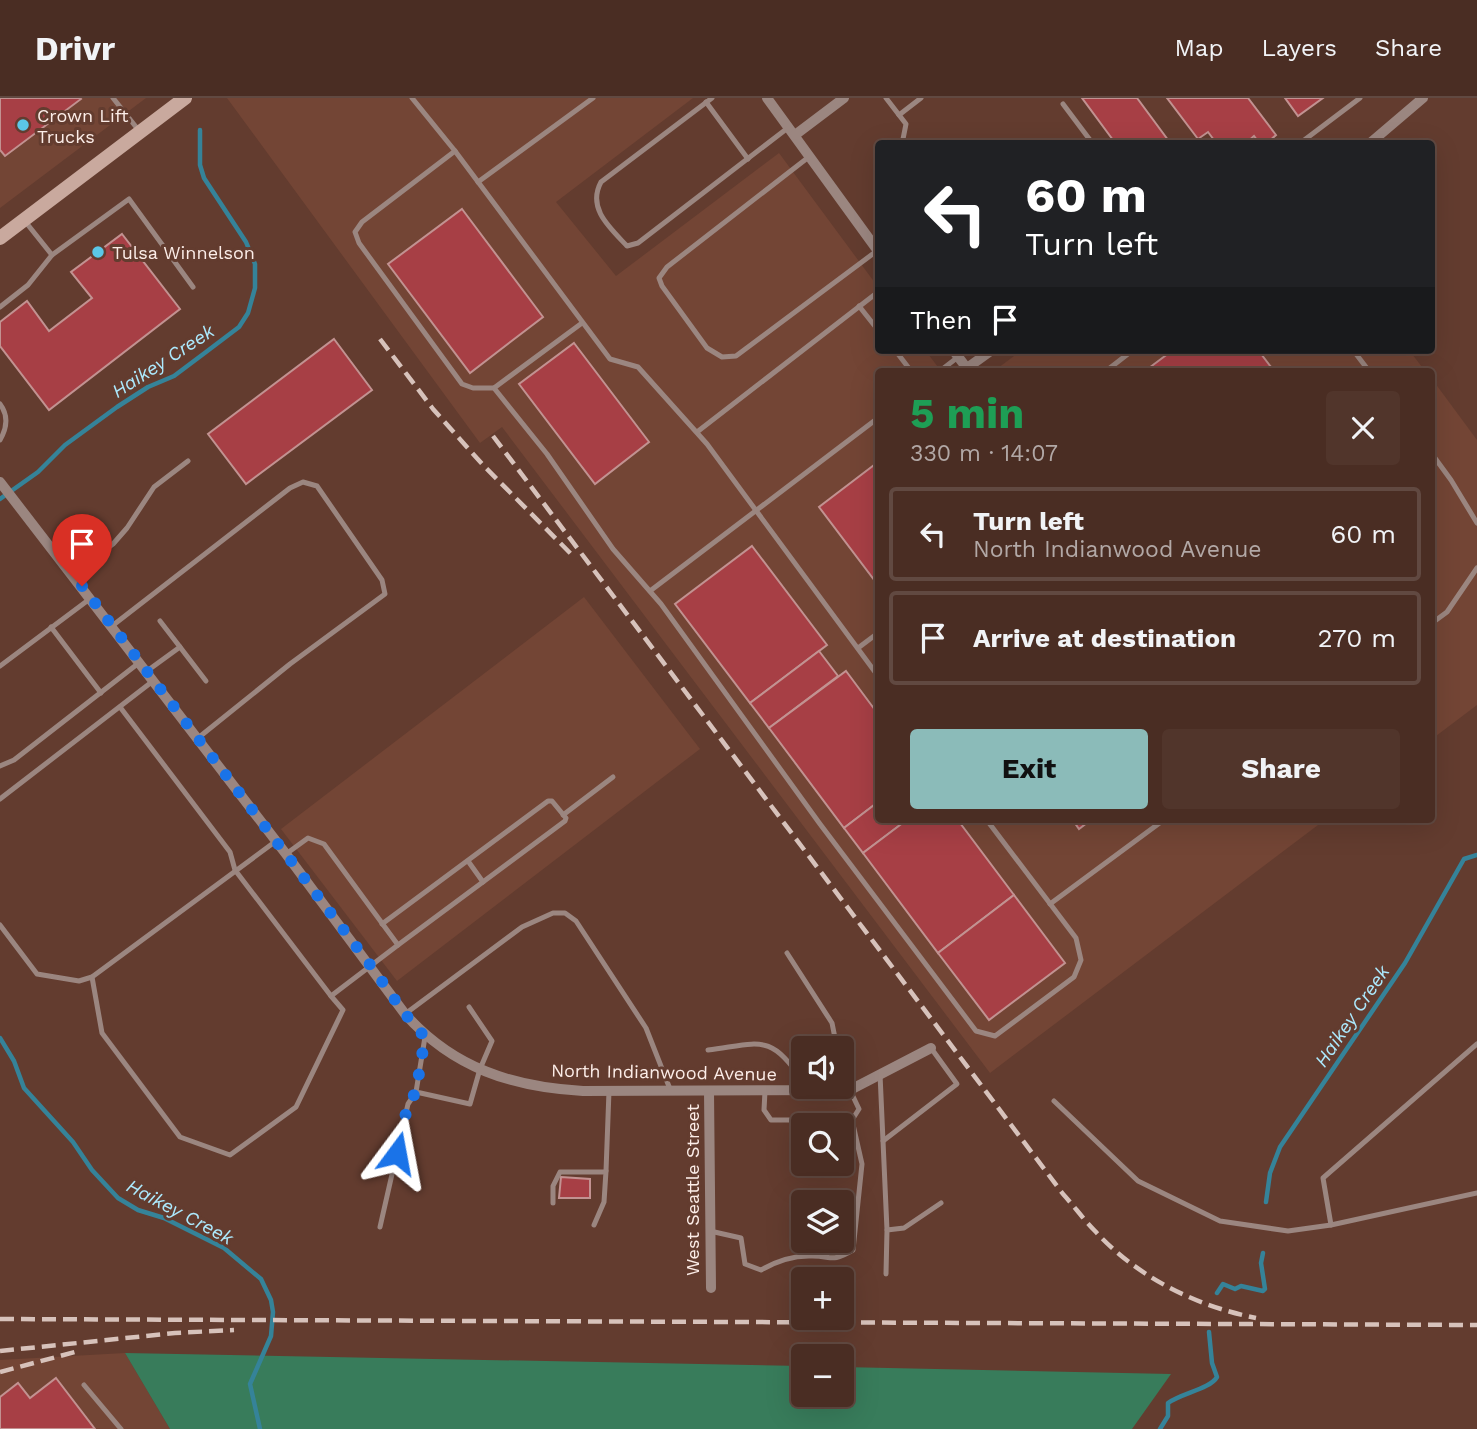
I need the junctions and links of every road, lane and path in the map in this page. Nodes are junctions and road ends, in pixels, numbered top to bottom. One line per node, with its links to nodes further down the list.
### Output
1 (113, 98): 15 (lane)
2 (185, 98): 15 (main road)
3 (412, 98): 20 (lane)
4 (593, 98): 23 (lane)
5 (767, 98): 14 (street)
6 (844, 98): 14 (street)
7 (886, 98): 13 (lane)
8 (921, 98): 13 (lane)
9 (1360, 98): 18 (lane)
10 (1423, 98): 19 (street)
11 (709, 100): 22 (lane); 22 (lane)
12 (1063, 104): 17 (lane)
13 (899, 115): 16 (lane)
14 (792, 131): 21 (street); 22 (lane)
15 (140, 132): 24 (main road)
16 (903, 140)
17 (1091, 140)
18 (1304, 140)
19 (1374, 140)
20 (455, 151): 23 (lane); 45 (lane)
21 (810, 156): 26 (street); 27 (lane)
22 (748, 159)
23 (478, 182): 33 (lane)
24 (24, 220): 25 (main road); 28 (lane)
25 (0, 238)
26 (875, 246)
27 (875, 252)
28 (52, 255): 29 (lane); 32 (lane)
29 (194, 287)
30 (875, 294): 31 (lane)
31 (859, 306): 34 (lane); 48 (lane)
32 (0, 307)
33 (582, 323): 45 (lane); 48 (lane)
34 (875, 326)
35 (898, 354): 40 (lane)
36 (956, 354): 41 (lane)
37 (987, 354): 42 (street)
38 (1128, 354): 43 (lane)
39 (1356, 354): 44 (lane)
40 (909, 368)
41 (943, 368)
42 (970, 368)
43 (1109, 368)
44 (1367, 368)
45 (494, 388): 57 (lane)
46 (0, 404): 49 (lane)
47 (875, 420): 53 (lane)
48 (697, 432): 53 (lane)
49 (0, 440)
50 (1435, 458): 54 (lane)
51 (188, 461): 56 (lane)
52 (1, 483): 56 (street, North Indianwood Avenue)
53 (755, 511): 57 (lane); 65 (lane)
54 (1477, 523)
55 (1477, 568): 60 (lane)
56 (73, 574): 58 (street, North Indianwood Avenue)
57 (650, 591): 84 (lane)
58 (91, 598): 61 (street, North Indianwood Avenue); 62 (lane)
59 (160, 621): 64 (lane)
60 (1435, 621)
61 (113, 626): 67 (street, North Indianwood Avenue); 72 (lane)
62 (51, 628): 66 (lane); 70 (lane)
63 (875, 635): 65 (lane)
64 (180, 647): 67 (lane); 69 (lane)
65 (858, 648): 68 (lane)
66 (0, 666)
67 (147, 671): 70 (lane); 71 (lane); 72 (street, North Indianwood Avenue)
68 (875, 672)
69 (206, 681)
70 (101, 693): 73 (lane)
71 (120, 707): 75 (lane); 82 (lane)
72 (198, 738): 79 (street, North Indianwood Avenue)
73 (0, 766)
74 (613, 777): 76 (lane)
75 (0, 799)
76 (563, 815): 81 (lane); 83 (lane)
77 (989, 823): 84 (lane)
78 (1161, 823): 84 (lane)
79 (276, 841): 80 (street, North Indianwood Avenue); 82 (lane)
80 (286, 854): 85 (lane); 89 (street, North Indianwood Avenue)
81 (468, 862): 83 (lane); 85 (lane)
82 (235, 870): 90 (lane); 91 (lane)
83 (483, 883): 87 (lane)
84 (1050, 904)
85 (382, 923): 87 (lane)
86 (0, 925): 90 (lane)
87 (398, 945): 89 (lane)
88 (787, 953): 94 (lane)
89 (371, 966): 91 (lane); 93 (street, North Indianwood Avenue)
90 (92, 978): 91 (lane)
91 (331, 996)
92 (469, 1007): 100 (lane)
93 (405, 1014): 95 (street, North Indianwood Avenue); 104 (lane)
94 (835, 1036)
95 (425, 1037): 100 (street, North Indianwood Avenue); 107 (lane)
96 (1477, 1044): 120 (lane)
97 (931, 1048): 101 (street, North Indianwood Avenue); 114 (lane)
98 (708, 1050): 99 (lane)
99 (791, 1064)
100 (480, 1069): 105 (street, North Indianwood Avenue); 107 (lane)
101 (880, 1074): 103 (street, North Indianwood Avenue); 114 (lane)
102 (791, 1088): 106 (street, North Indianwood Avenue)
103 (854, 1088)
104 (670, 1090): 105 (street, North Indianwood Avenue); 108 (street, North Indianwood Avenue)
105 (609, 1091): 115 (lane)
106 (765, 1091): 108 (street, North Indianwood Avenue); 112 (lane)
107 (416, 1092): 121 (lane)
108 (709, 1092): 123 (street, West Seattle Street)
109 (854, 1098): 111 (lane)
110 (1054, 1101): 120 (lane)
111 (854, 1117)
112 (791, 1120)
113 (854, 1129): 123 (lane)
114 (883, 1141): 122 (lane)
115 (606, 1171): 117 (lane); 119 (lane)
116 (1476, 1195): 120 (lane)
117 (553, 1203)
118 (940, 1203): 122 (lane)
119 (594, 1224)
120 (1331, 1225)
121 (380, 1227)
122 (887, 1230): 124 (lane)
123 (710, 1231): 125 (street, West Seattle Street)
124 (886, 1274)
125 (711, 1288)
126 (84, 1385): 127 (lane)
127 (121, 1429)

